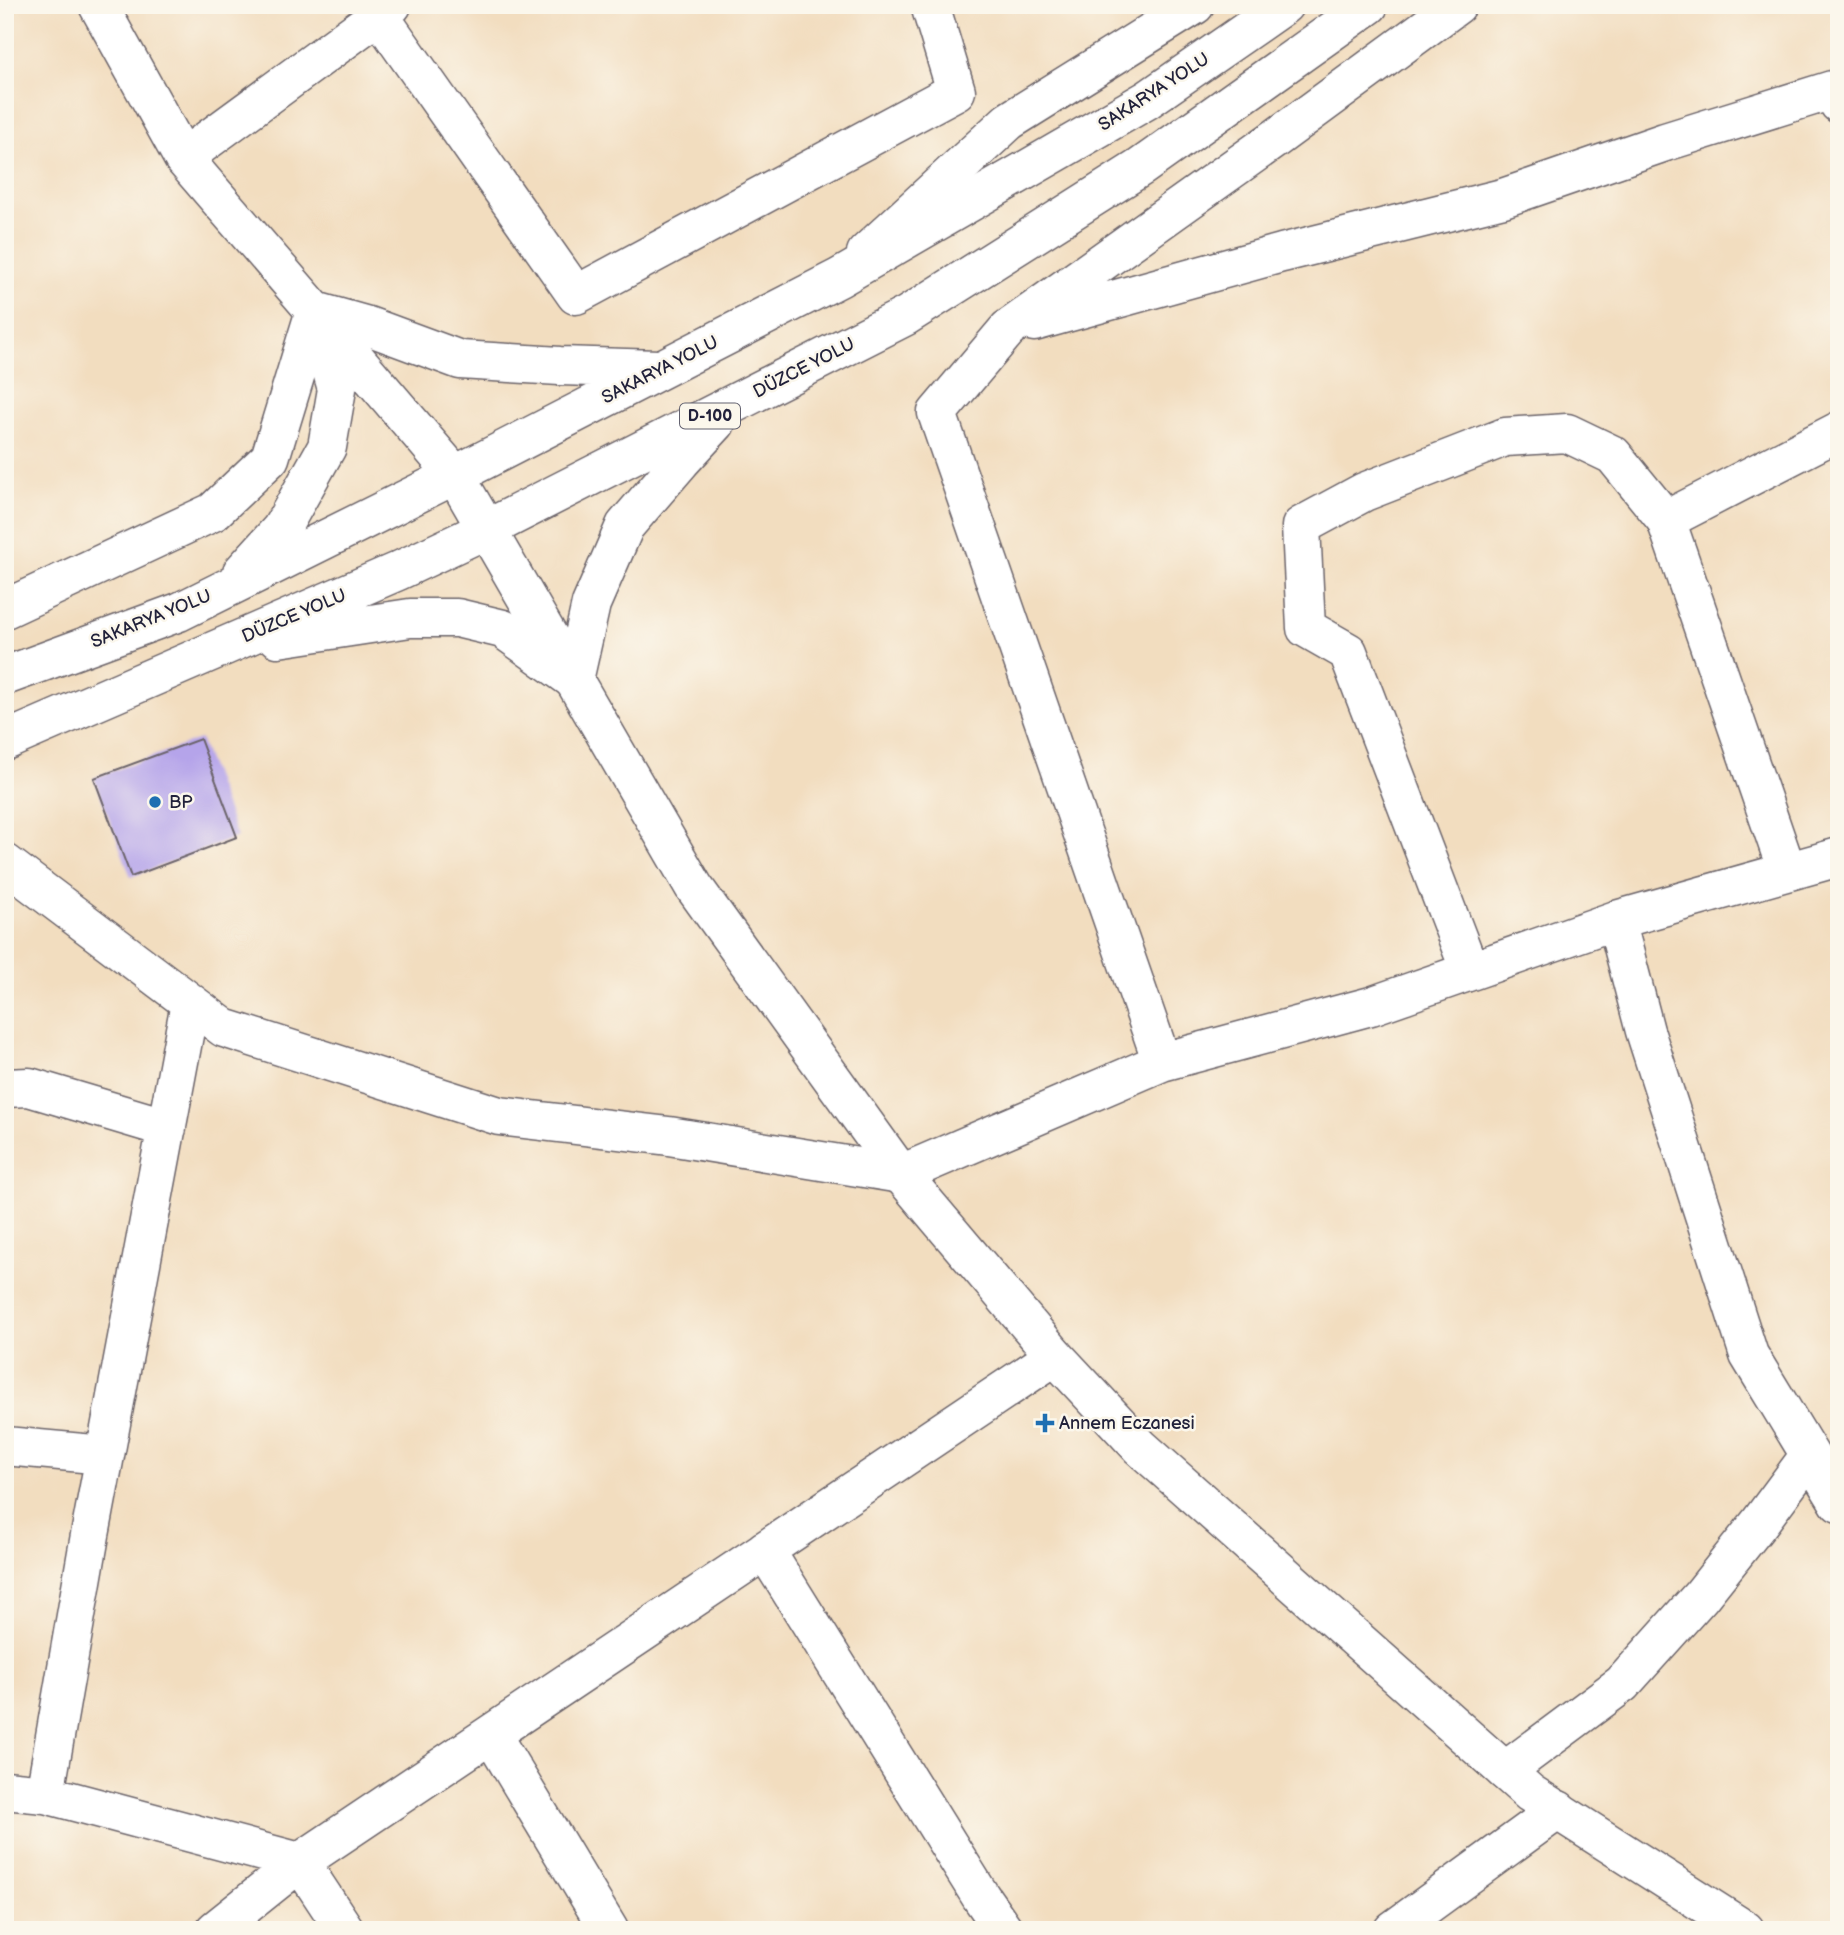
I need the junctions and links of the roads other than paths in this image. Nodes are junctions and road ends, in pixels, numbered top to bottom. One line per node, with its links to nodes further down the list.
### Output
1 (98, 5): 9 (main road)
2 (930, 5): 7 (main road)
3 (1195, 5): 10 (main road)
4 (1284, 5): 10 (main road, SAKARYA YOLU)
5 (1369, 5): 14 (main road, DÜZCE YOLU / D-100)
6 (1457, 5): 12 (main road)
7 (386, 10): 9 (main road)
8 (1837, 94): 12 (main road)
9 (183, 158): 11 (main road)
10 (839, 278): 13 (main road, SAKARYA YOLU)
11 (315, 311): 13 (main road); 16 (main road); 19 (main road); 20 (main road)
12 (1008, 329): 31 (main road)
13 (662, 369): 16 (main road, SAKARYA YOLU)
14 (734, 404): 18 (main road, DÜZCE YOLU / D-100); 23 (main road)
15 (1839, 431): 17 (main road)
16 (455, 475): 18 (main road); 19 (main road, SAKARYA YOLU)
17 (1666, 520): 27 (main road); 29 (main road)
18 (487, 529): 21 (main road, DÜZCE YOLU / D-100); 23 (main road)
19 (227, 588): 22 (main road, SAKARYA YOLU)
20 (5, 608)
21 (226, 646): 23 (main road); 24 (main road, DÜZCE YOLU / D-100)
22 (5, 676)
23 (574, 680): 34 (main road)
24 (5, 741)
25 (1839, 857): 27 (main road)
26 (5, 863): 30 (main road)
27 (1787, 871): 28 (main road)
28 (1616, 920): 29 (main road); 38 (main road)
29 (1470, 971): 31 (main road)
30 (190, 1003): 33 (main road); 34 (main road)
31 (1162, 1062): 34 (main road)
32 (5, 1088): 33 (main road)
33 (167, 1128): 37 (main road)
34 (901, 1174): 35 (main road)
35 (1055, 1356): 40 (main road); 42 (main road)
36 (5, 1446): 37 (main road)
37 (105, 1455): 44 (main road)
38 (1809, 1455): 39 (main road); 42 (main road)
39 (1839, 1503)
40 (765, 1550): 41 (main road); 50 (main road)
41 (491, 1734): 46 (main road); 49 (main road)
42 (1505, 1771): 45 (main road)
43 (5, 1790): 44 (main road)
44 (45, 1794): 46 (main road)
45 (1558, 1810): 51 (main road); 52 (main road)
46 (300, 1862): 47 (main road); 48 (main road)
47 (215, 1930)
48 (345, 1930)
49 (609, 1930)
50 (1004, 1930)
51 (1393, 1930)
52 (1745, 1930)

